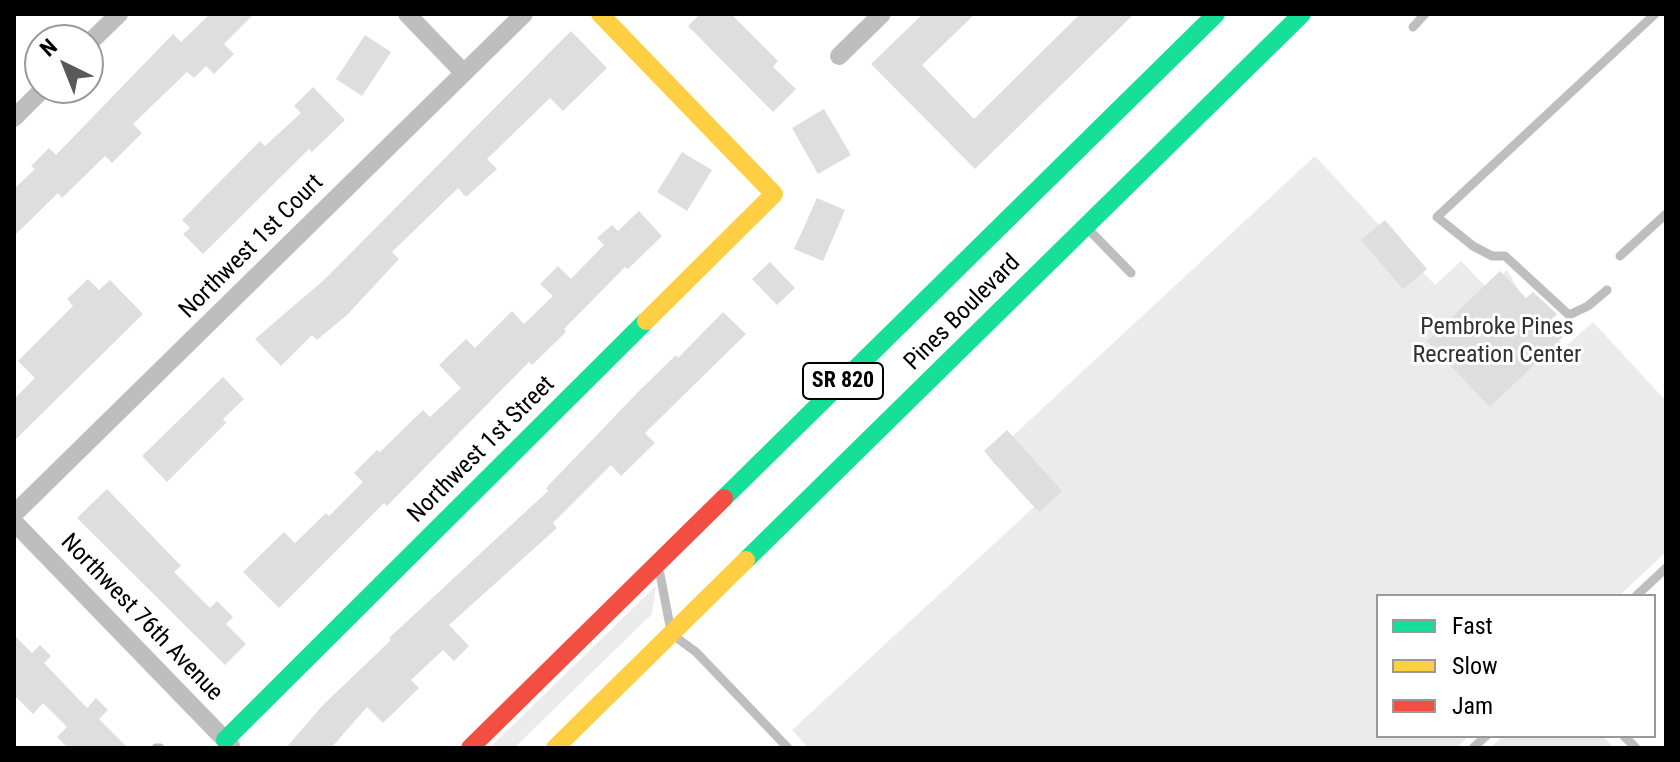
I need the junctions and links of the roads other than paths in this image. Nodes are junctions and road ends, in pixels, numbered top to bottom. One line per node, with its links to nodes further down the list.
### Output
1 (119, 14): 11 (street)
2 (407, 14): 13 (street)
3 (524, 14): 13 (street, Northwest 1st Court)
4 (600, 14): 25 (main road, Northwest 1st Street)
5 (882, 14): 12 (street)
6 (1216, 14): 21 (main road, Pines Boulevard / SR 820)
7 (1302, 14): 15 (main road, Pines Boulevard / SR 820)
8 (1425, 14): 10 (lane)
9 (1655, 14): 18 (lane)
10 (1413, 27)
11 (104, 29)
12 (839, 56)
13 (463, 72): 19 (street, Northwest 1st Court)
14 (1666, 214): 16 (lane)
15 (1086, 226): 17 (lane); 24 (main road, Pines Boulevard / SR 820)
16 (1620, 256)
17 (1131, 273)
18 (1607, 290)
19 (14, 514)
20 (14, 522): 25 (street, Northwest 76th Avenue)
21 (659, 562): 24 (lane); 26 (main road, Pines Boulevard / SR 820)
22 (1666, 568): 23 (lane)
23 (1638, 594)
24 (672, 633): 27 (main road, Pines Boulevard / SR 820); 28 (lane)
25 (229, 744)
26 (470, 748)
27 (555, 748)
28 (788, 748)

